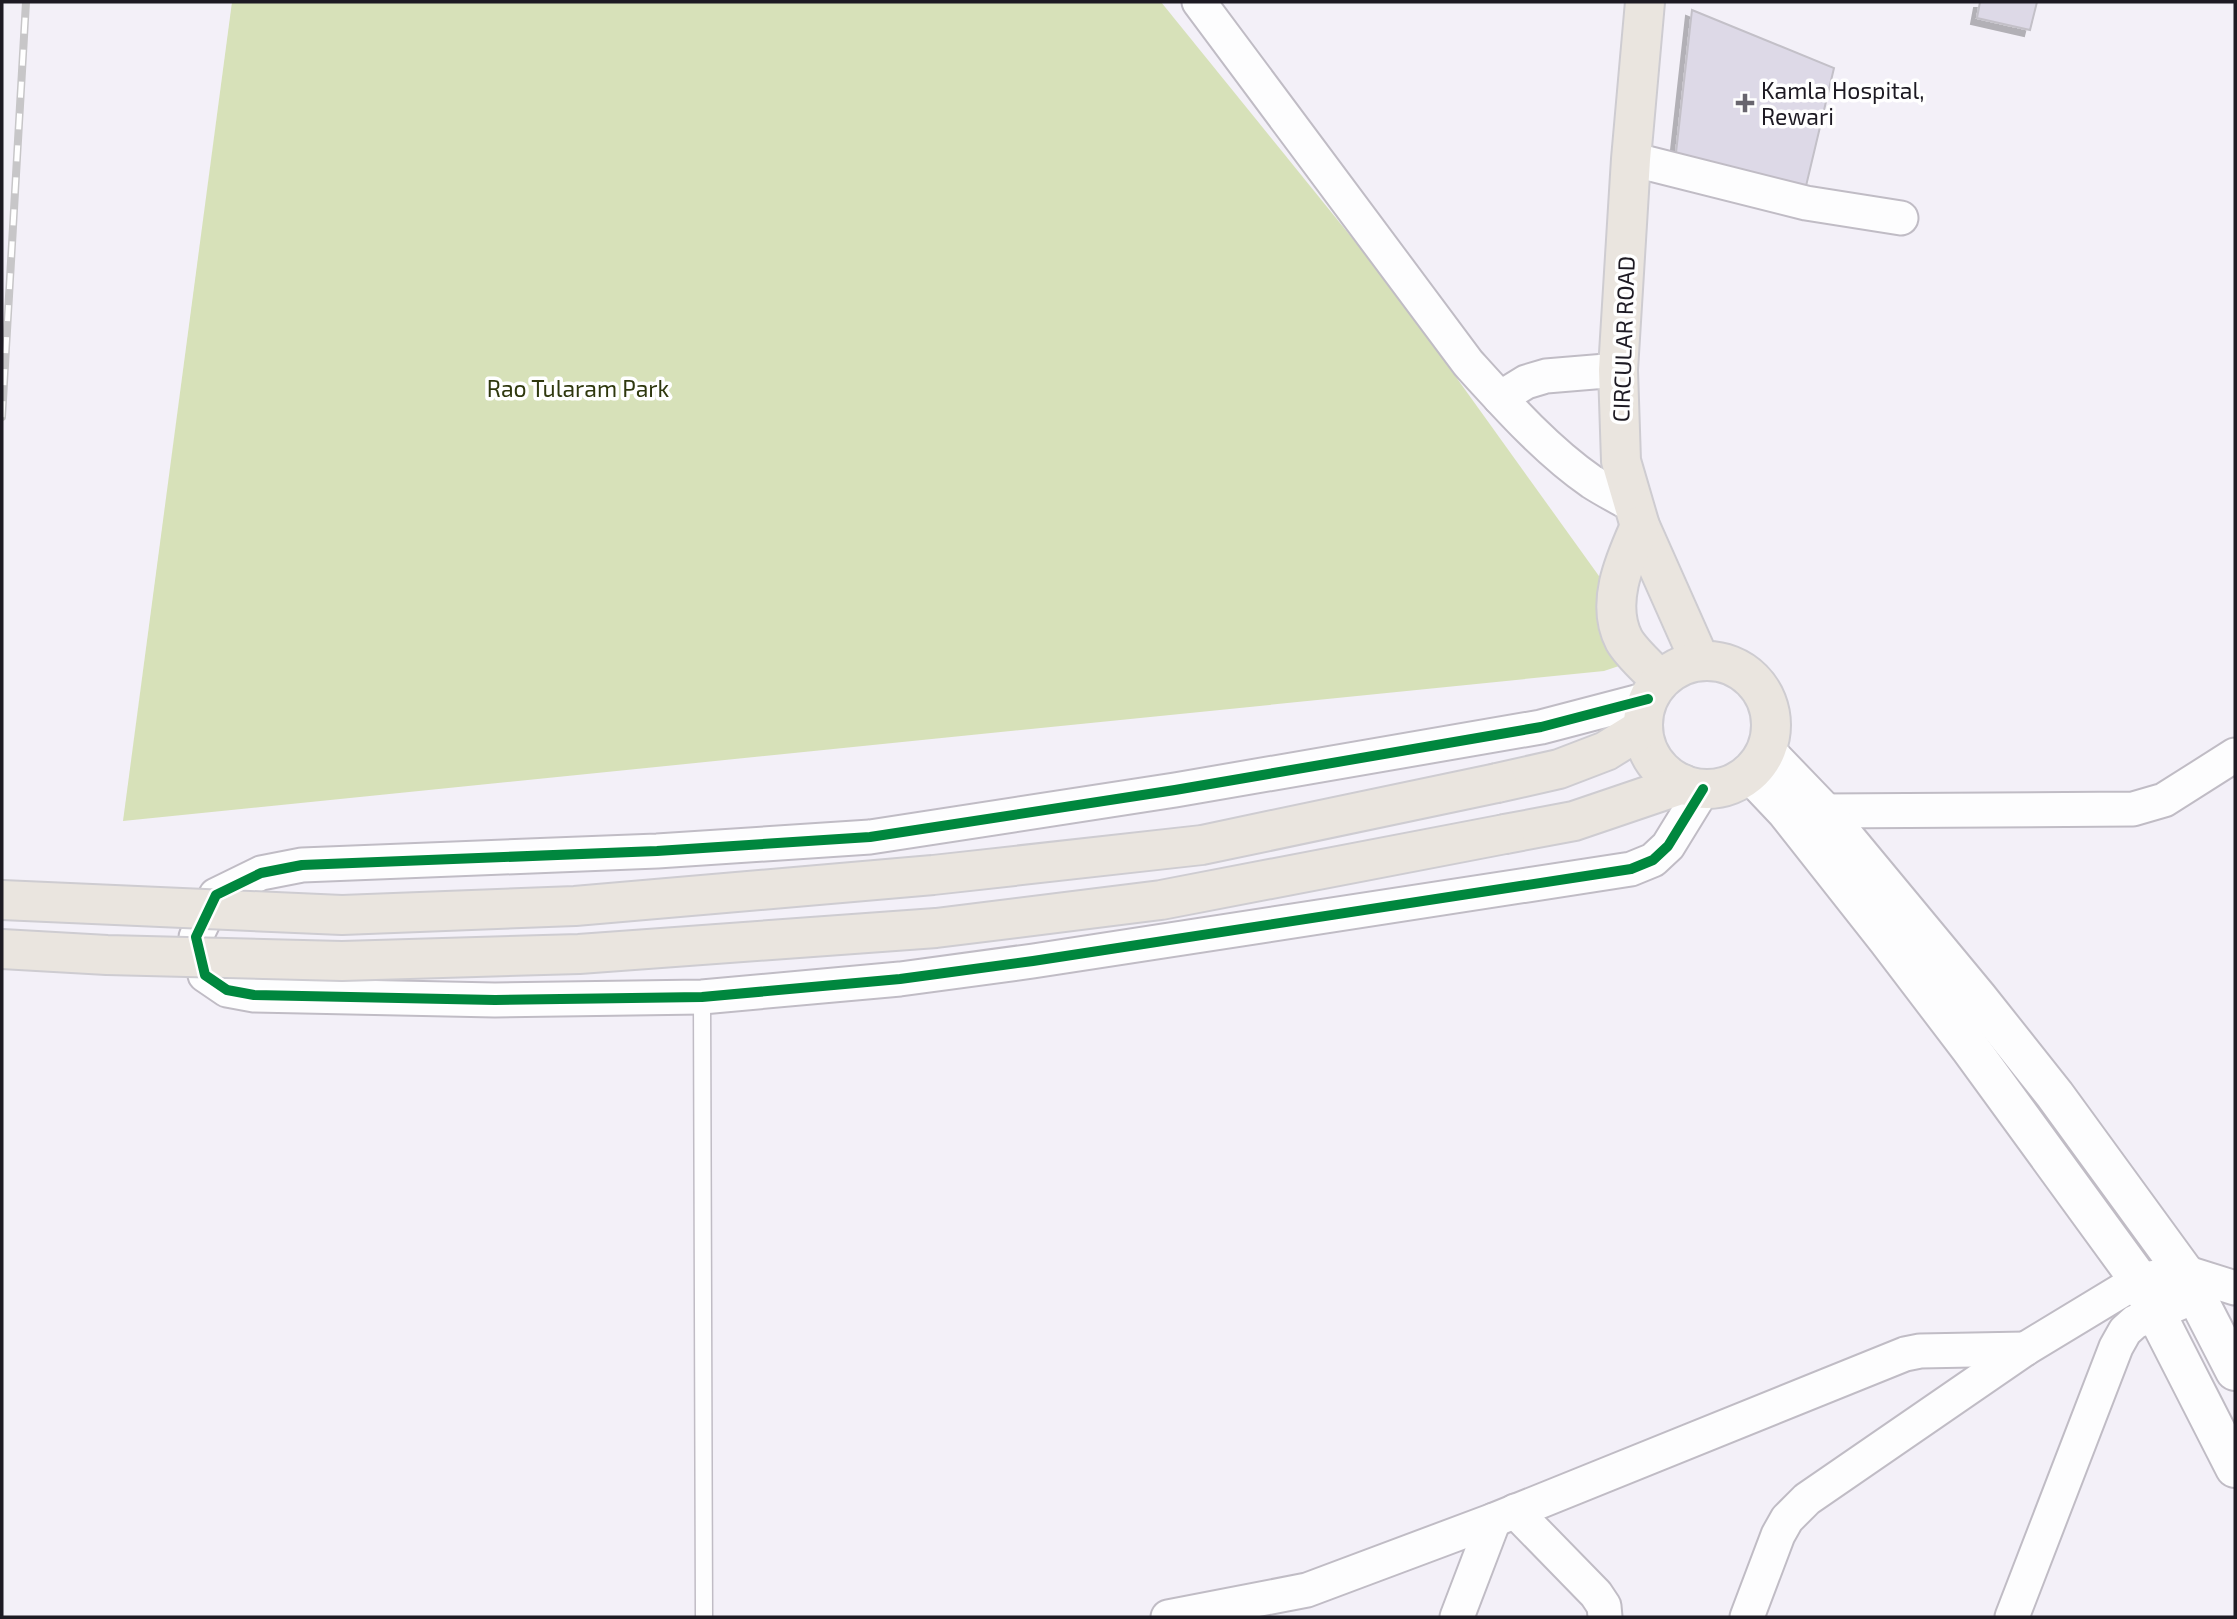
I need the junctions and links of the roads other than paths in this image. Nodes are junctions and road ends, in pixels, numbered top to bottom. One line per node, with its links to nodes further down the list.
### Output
1 (1199, 2): 6 (street)
2 (1645, 2): 3 (main road, CIRCULAR ROAD)
3 (1631, 159): 4 (street); 5 (main road, CIRCULAR ROAD)
4 (1901, 218)
5 (1618, 370): 6 (street); 7 (main road, CIRCULAR ROAD)
6 (1500, 398): 7 (street)
7 (1637, 516): 8 (main road, CIRCULAR ROAD); 9 (main road)
8 (1699, 661): 9 (main road); 11 (main road)
9 (1650, 702): 12 (main road); 14 (main road, bridge); 16 (street)
10 (2235, 755): 13 (street)
11 (1758, 763): 12 (main road); 13 (main road); 19 (main road)
12 (1693, 787): 15 (main road, bridge); 16 (street)
13 (1823, 811): 17 (main road)
14 (2, 900)
15 (2, 949)
16 (702, 997): 25 (lane)
17 (2190, 1284): 18 (street); 19 (street); 21 (main road)
18 (2235, 1289)
19 (2148, 1297): 20 (street); 22 (main road); 30 (street)
20 (2025, 1349): 23 (street); 29 (street)
21 (2235, 1371)
22 (2235, 1468)
23 (1504, 1516): 24 (street); 27 (street); 28 (street)
24 (1239, 1611): 26 (street)
25 (704, 1617)
26 (1168, 1617)
27 (1457, 1617)
28 (1605, 1617)
29 (1747, 1617)
30 (2012, 1617)

